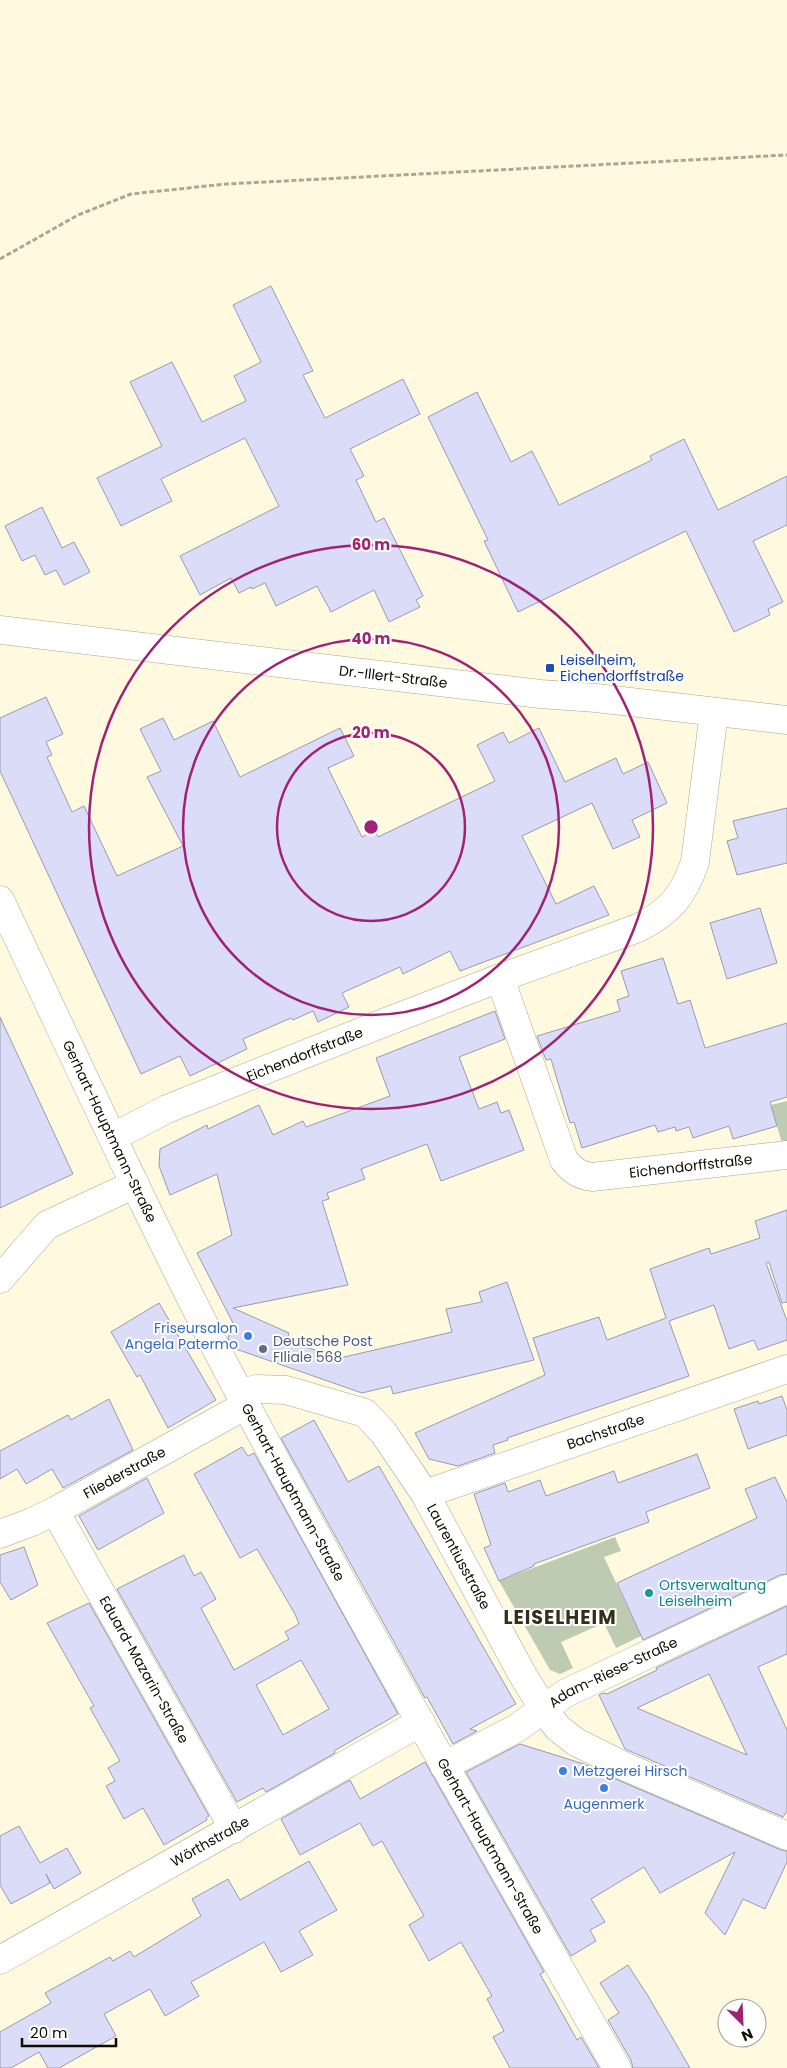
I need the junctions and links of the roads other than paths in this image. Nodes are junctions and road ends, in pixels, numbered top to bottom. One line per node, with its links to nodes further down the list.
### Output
1 (0, 630): 2 (street, Dr.-Illert-Straße)
2 (714, 712): 3 (street, Dr.-Illert-Straße); 5 (street, Eichendorffstraße)
3 (787, 720)
4 (0, 900): 6 (street, Gerhart-Hauptmann-Straße)
5 (500, 978): 6 (street, Eichendorffstraße); 7 (street, Eichendorffstraße)
6 (113, 1137): 8 (street, Gerhart-Hauptmann-Straße)
7 (783, 1156)
8 (134, 1184): 9 (street); 11 (street, Gerhart-Hauptmann-Straße)
9 (0, 1279)
10 (787, 1369): 12 (street, Bachstraße)
11 (243, 1399): 12 (street, Laurentiusstraße); 13 (street, Fliederstraße); 17 (street, Gerhart-Hauptmann-Straße)
12 (425, 1494): 16 (street, Laurentiusstraße)
13 (55, 1511): 14 (street, Fliederstraße); 19 (street, Eduard-Mazarin-Straße)
14 (0, 1534)
15 (787, 1589): 16 (street, Adam-Riese-Straße)
16 (544, 1710): 18 (street, Adam-Riese-Straße); 20 (street, Laurentiusstraße)
17 (421, 1722): 18 (street, Gerhart-Hauptmann-Straße); 19 (street, Wörthstraße)
18 (444, 1766): 22 (street, Gerhart-Hauptmann-Straße)
19 (234, 1829): 21 (street, Wörthstraße)
20 (787, 1836)
21 (0, 1960)
22 (616, 2068)

